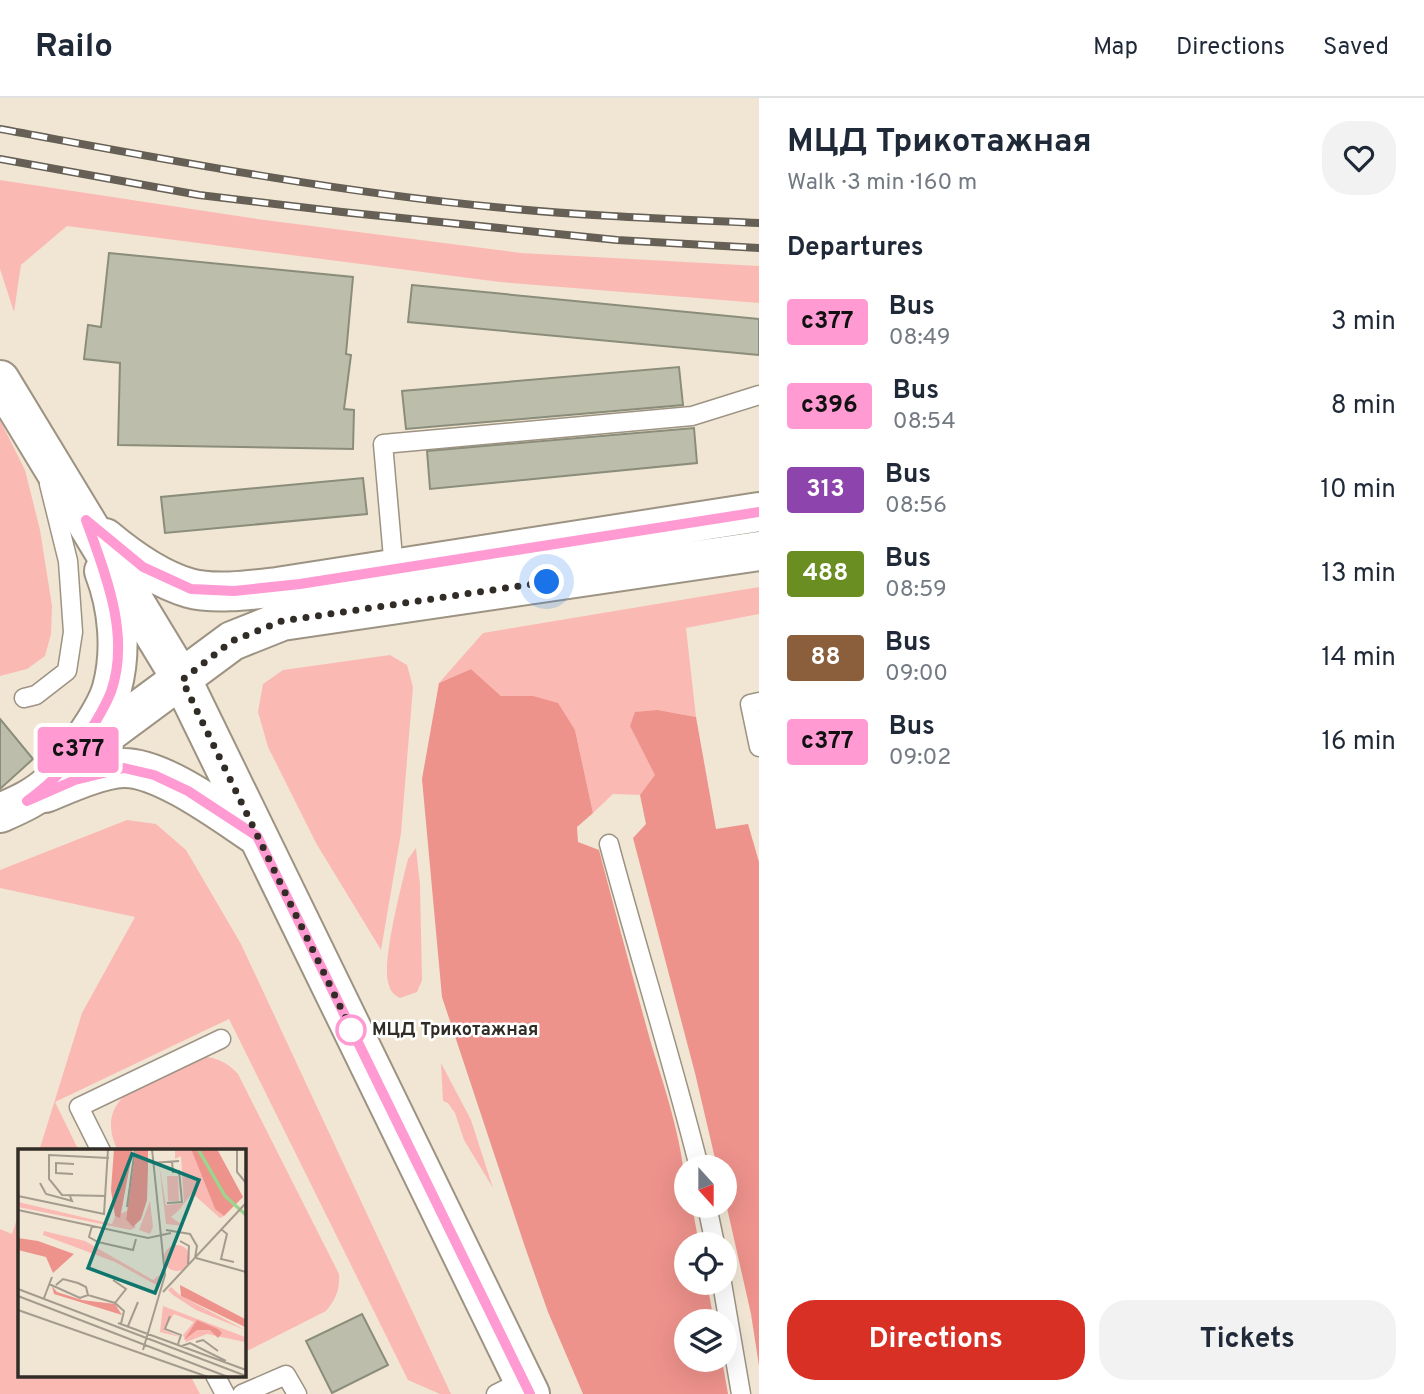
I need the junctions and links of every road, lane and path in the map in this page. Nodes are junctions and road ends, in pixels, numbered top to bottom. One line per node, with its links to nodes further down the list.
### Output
1 (1, 385): 3 (main road)
2 (759, 395): 7 (lane)
3 (33, 436): 5 (main road); 9 (lane)
4 (759, 512): 7 (main road)
5 (86, 520): 7 (main road); 8 (main road); 12 (main road)
6 (759, 551): 8 (main road)
7 (394, 569)
8 (182, 680): 12 (main road); 14 (main road)
9 (24, 698)
10 (759, 702): 11 (lane)
11 (759, 747)
12 (74, 758): 13 (main road)
13 (14, 807): 14 (main road)
14 (257, 836): 21 (main road)
15 (609, 844): 18 (lane)
16 (221, 1039): 17 (lane)
17 (100, 1149)
18 (696, 1155)
19 (724, 1295): 25 (lane)
20 (216, 1376): 22 (lane)
21 (516, 1389)
22 (225, 1394)
23 (242, 1394): 24 (lane)
24 (297, 1394)
25 (741, 1394)

